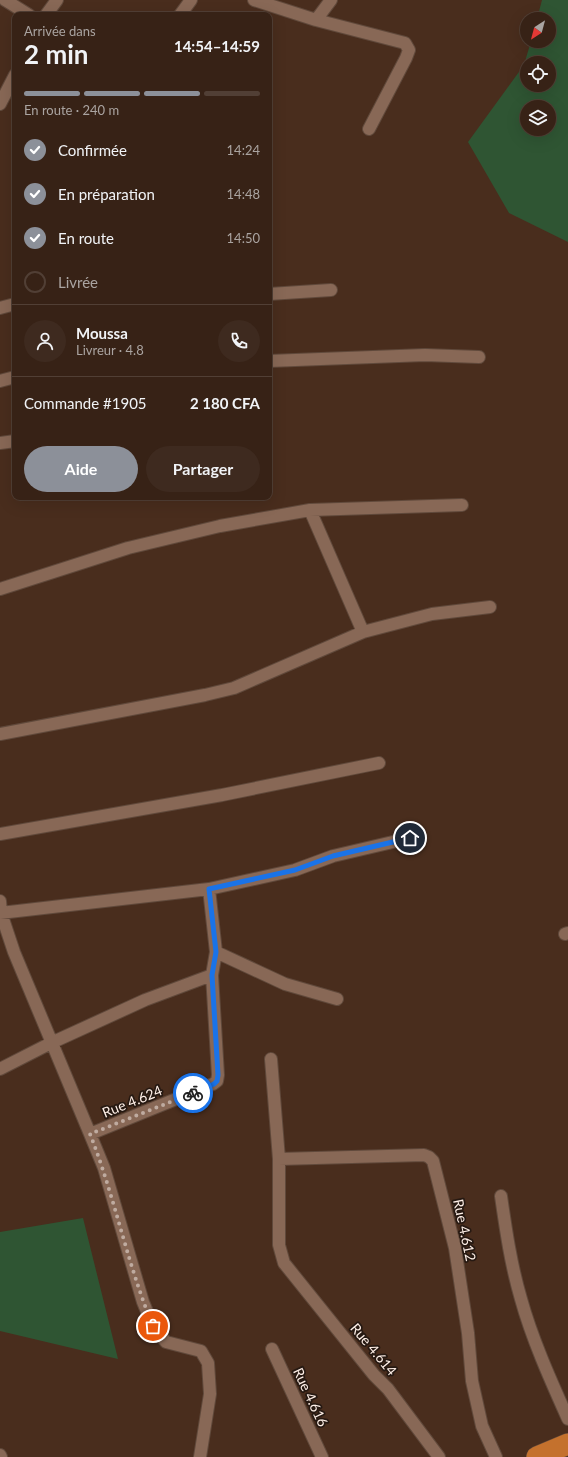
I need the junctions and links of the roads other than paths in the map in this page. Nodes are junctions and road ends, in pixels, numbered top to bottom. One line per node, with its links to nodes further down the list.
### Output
1 (5, 0): 6 (street)
2 (57, 0): 7 (street)
3 (191, 0): 8 (street)
4 (254, 0): 9 (street)
5 (330, 0): 9 (street)
6 (24, 12)
7 (48, 12)
8 (182, 12)
9 (316, 20): 12 (street)
10 (12, 84): 11 (street)
11 (6, 101)
12 (369, 129)
13 (331, 290): 14 (street)
14 (272, 294)
15 (12, 305): 16 (street)
16 (0, 308)
17 (479, 357): 18 (street)
18 (272, 360)
19 (12, 378): 20 (street)
20 (0, 381)
21 (12, 441): 22 (street)
22 (0, 443)
23 (462, 505): 24 (street)
24 (310, 510): 25 (street); 27 (street)
25 (0, 589)
26 (490, 607): 27 (street)
27 (363, 632): 28 (street)
28 (0, 734)
29 (379, 763): 30 (street)
30 (0, 834)
31 (410, 838): 32 (street)
32 (209, 889): 33 (street); 34 (street, Rue 4.624)
33 (0, 909): 37 (street)
34 (216, 952): 35 (street, Rue 4.624); 36 (street)
35 (212, 975): 37 (street); 40 (street, Rue 4.624)
36 (337, 1000)
37 (51, 1042): 39 (street); 40 (street)
38 (271, 1059): 41 (street)
39 (0, 1069)
40 (90, 1134): 46 (street, Rue 4.624)
41 (280, 1159): 48 (street, Rue 4.614); 49 (street, Rue 4.612)
42 (501, 1196): 44 (street)
43 (272, 1349): 47 (street, Rue 4.616)
44 (568, 1419)
45 (568, 1444): 50 (highway)
46 (200, 1457)
47 (322, 1457)
48 (439, 1457)
49 (496, 1457)
50 (538, 1457)

